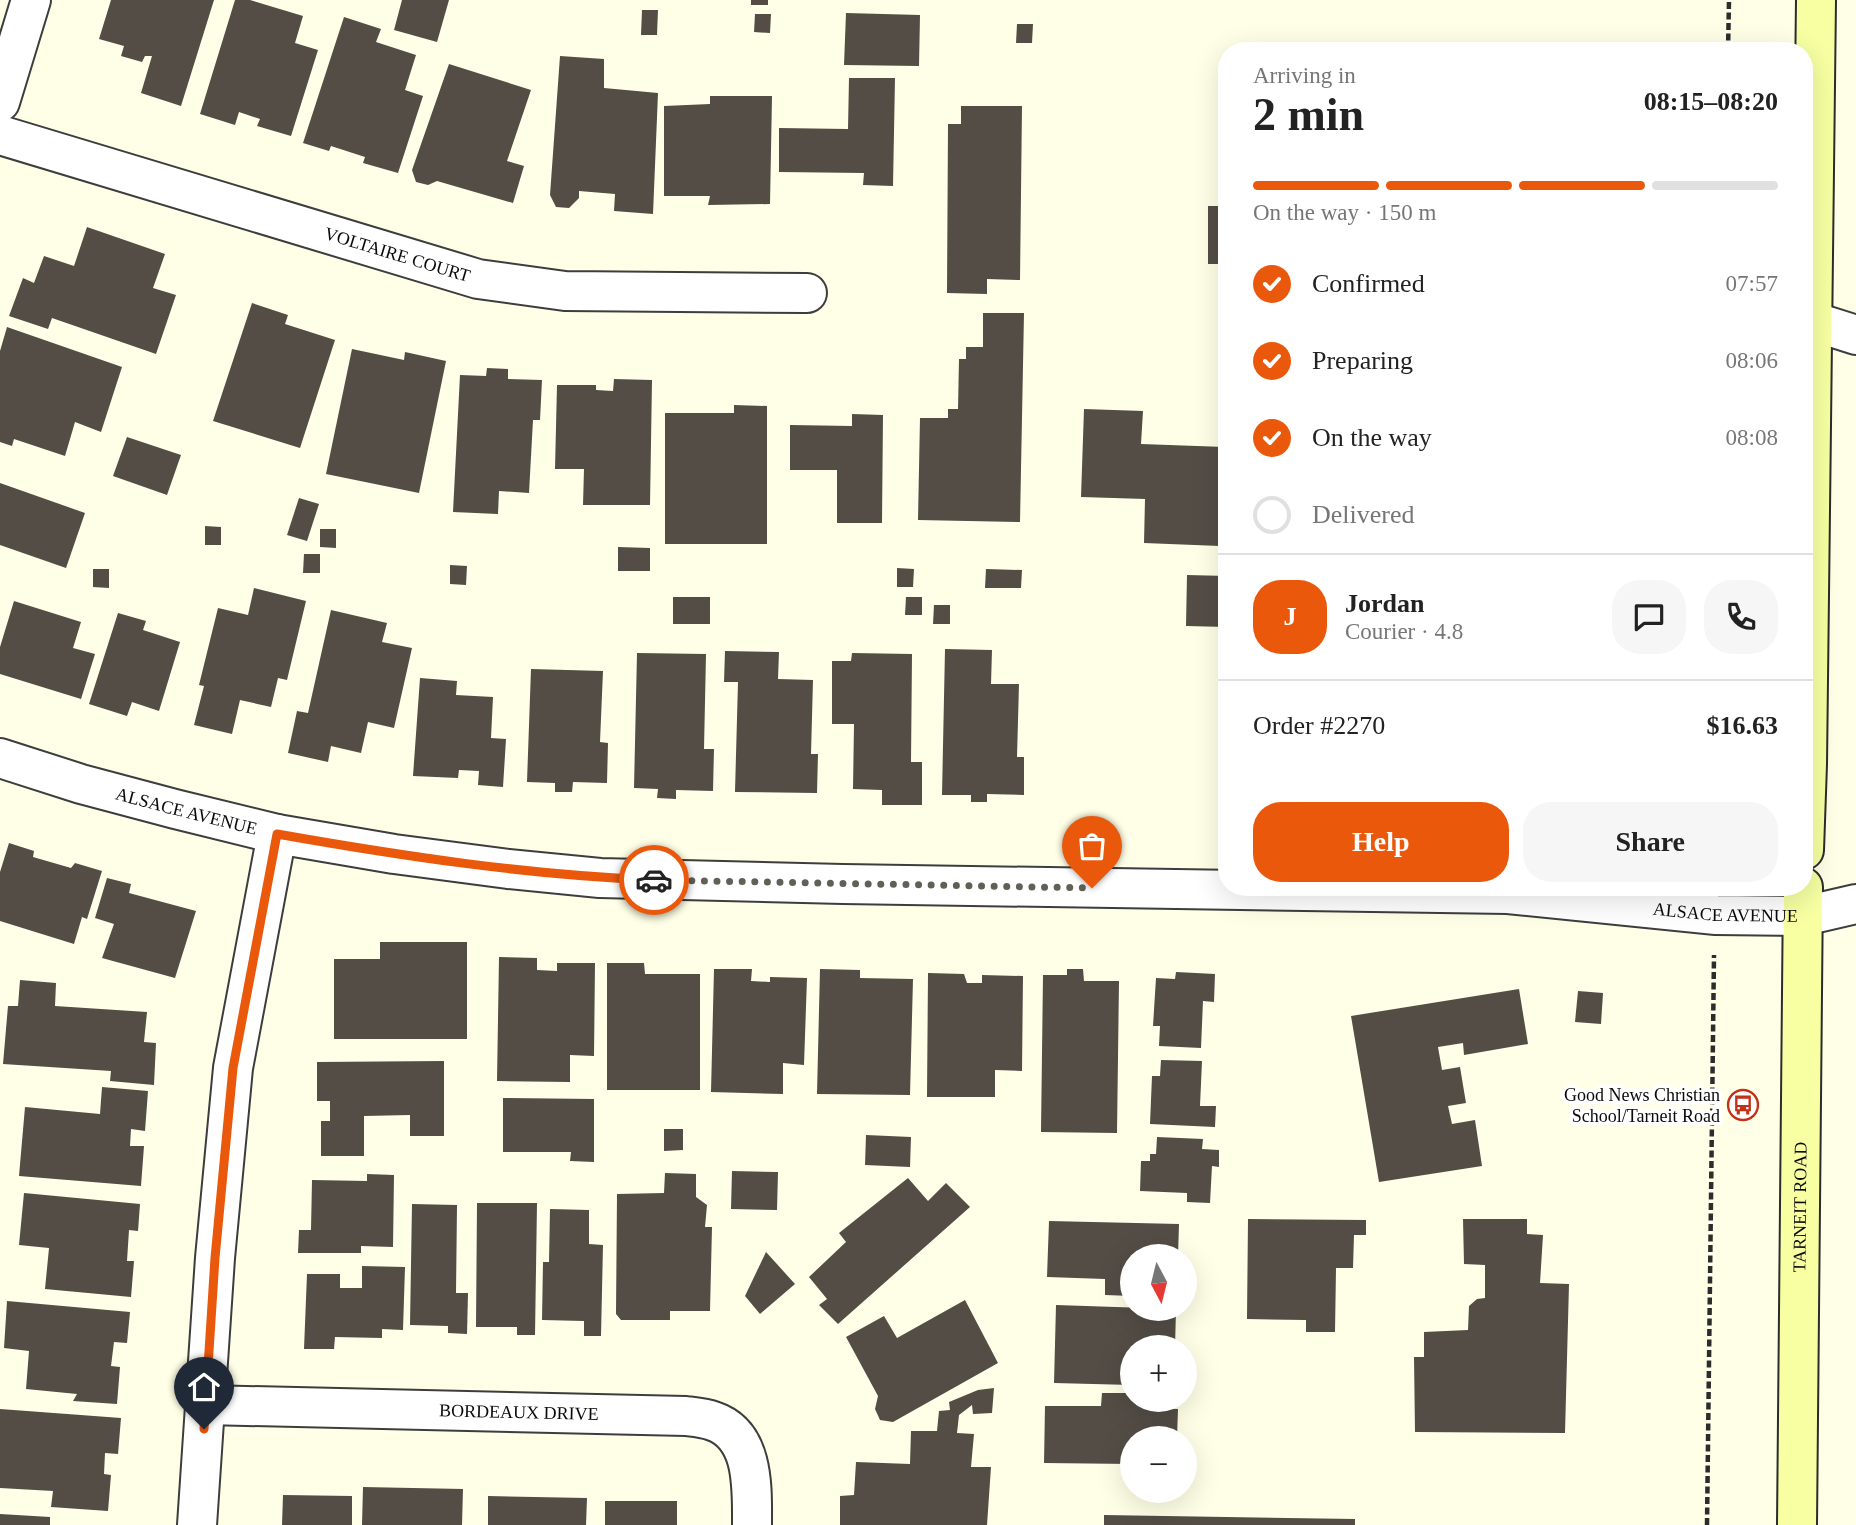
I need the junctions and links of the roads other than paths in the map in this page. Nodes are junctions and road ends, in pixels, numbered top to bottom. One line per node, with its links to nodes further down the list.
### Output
1 (31, 0): 3 (street)
2 (1816, 0): 5 (main road)
3 (0, 103)
4 (0, 135): 6 (street, VOLTAIRE COURT)
5 (1813, 241)
6 (807, 293)
7 (1856, 307): 8 (street)
8 (1813, 321)
9 (1813, 321): 10 (street)
10 (1856, 335)
11 (0, 758): 12 (street, ALSACE AVENUE)
12 (277, 834): 13 (street, ALSACE AVENUE); 21 (street)
13 (1218, 890)
14 (1856, 891): 15 (street, ALSACE AVENUE)
15 (1813, 894)
16 (1528, 896): 17 (street, ALSACE AVENUE)
17 (1800, 896)
18 (1804, 896): 24 (main road, TARNEIT ROAD)
19 (1810, 896): 20 (street, ALSACE AVENUE)
20 (1856, 904)
21 (206, 1405): 22 (street); 23 (street, BORDEAUX DRIVE)
22 (197, 1525)
23 (752, 1525)
24 (1797, 1525)

